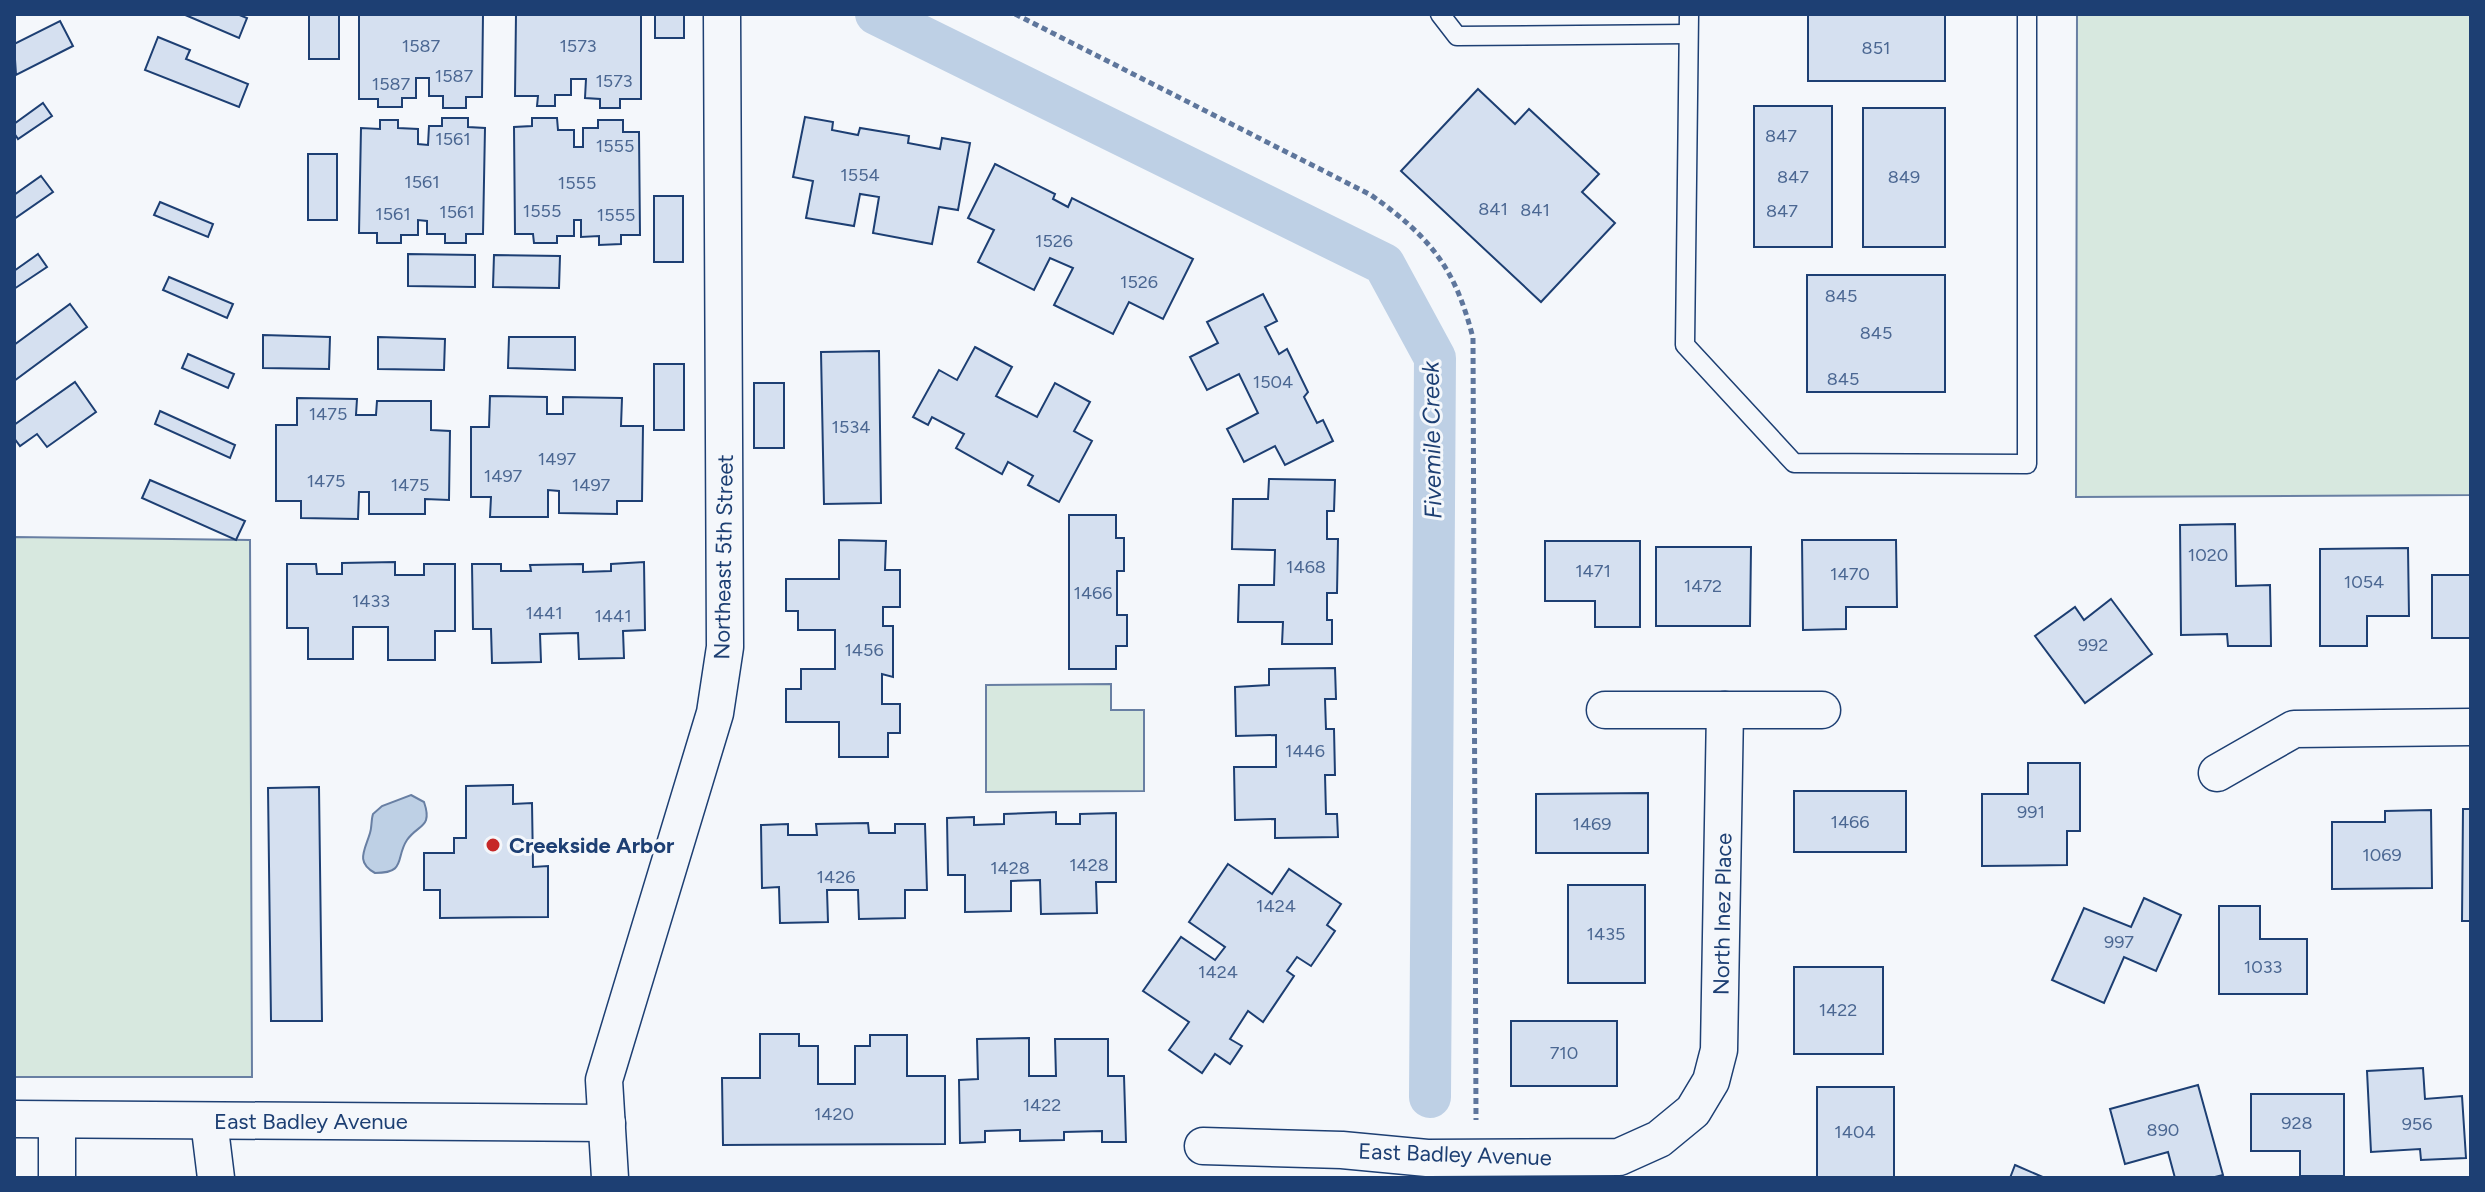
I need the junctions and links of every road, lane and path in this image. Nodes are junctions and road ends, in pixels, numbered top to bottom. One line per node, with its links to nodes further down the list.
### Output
1 (722, 14): 16 (street, Northeast 5th Street)
2 (1015, 14): 17 (path)
3 (1440, 14): 6 (lane)
4 (1689, 14): 6 (lane)
5 (2027, 14): 6 (lane)
6 (1688, 34)
7 (1605, 710): 8 (street)
8 (1725, 710): 9 (street); 12 (street, North Inez Place)
9 (1822, 710)
10 (2471, 727): 11 (street)
11 (2217, 773)
12 (1693, 1111): 19 (street, East Badley Avenue)
13 (14, 1119): 14 (street, East Badley Avenue)
14 (57, 1120): 15 (street, East Badley Avenue); 20 (street)
15 (209, 1121): 16 (street, East Badley Avenue); 21 (street)
16 (607, 1123): 22 (street, Northeast 5th Street)
17 (1476, 1129)
18 (1203, 1146): 19 (street, East Badley Avenue)
19 (1343, 1164)
20 (57, 1178)
21 (216, 1178)
22 (610, 1178)

